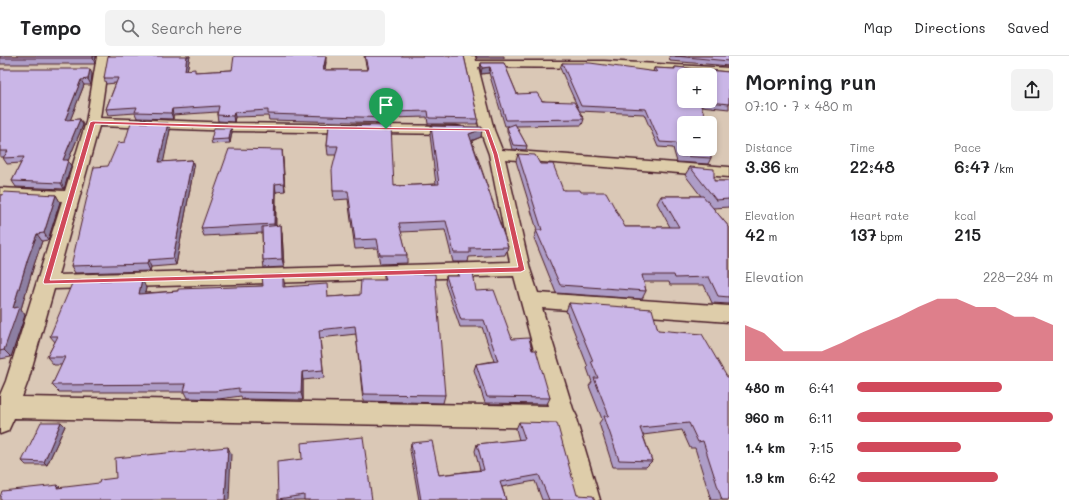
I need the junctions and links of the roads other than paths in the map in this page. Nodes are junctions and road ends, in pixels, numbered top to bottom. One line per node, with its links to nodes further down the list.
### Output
1 (470, 60): 3 (street); 5 (street)
2 (97, 65): 4 (street)
3 (729, 72)
4 (93, 122): 5 (street); 9 (street)
5 (487, 130): 6 (street)
6 (496, 154): 7 (street); 10 (street)
7 (729, 172)
8 (0, 193): 9 (street)
9 (71, 196): 11 (street)
10 (521, 270): 11 (street); 12 (street)
11 (46, 282): 14 (street)
12 (530, 300): 13 (street); 16 (street)
13 (729, 314)
14 (9, 381): 15 (street)
15 (4, 415): 16 (street)
16 (565, 417): 17 (street)
17 (587, 500)

